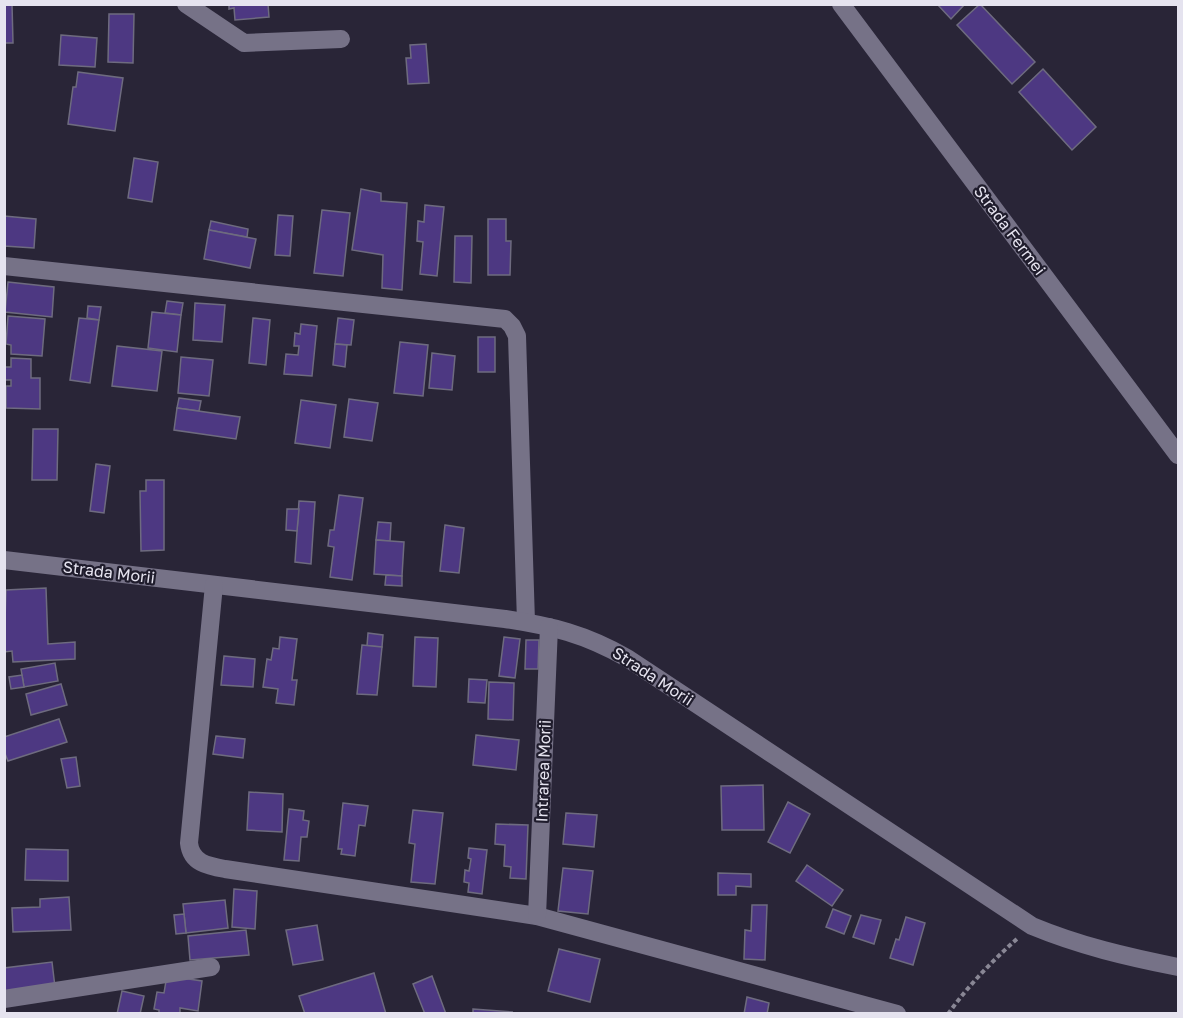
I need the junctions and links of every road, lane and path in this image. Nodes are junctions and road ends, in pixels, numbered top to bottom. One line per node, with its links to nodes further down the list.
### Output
1 (186, 4): 3 (street)
2 (841, 4): 5 (street, Strada Fermei)
3 (341, 39)
4 (4, 266): 8 (street)
5 (1179, 455)
6 (4, 560): 7 (street, Strada Morii)
7 (214, 585): 8 (street, Strada Morii); 10 (street)
8 (526, 622): 9 (street, Strada Morii)
9 (549, 627): 10 (street, Intrarea Morii); 11 (street, Strada Morii)
10 (537, 916): 15 (street)
11 (1032, 926): 13 (street, Strada Morii); 16 (path)
12 (211, 967): 14 (street)
13 (1179, 967)
14 (4, 999)
15 (897, 1014)
16 (948, 1014)

